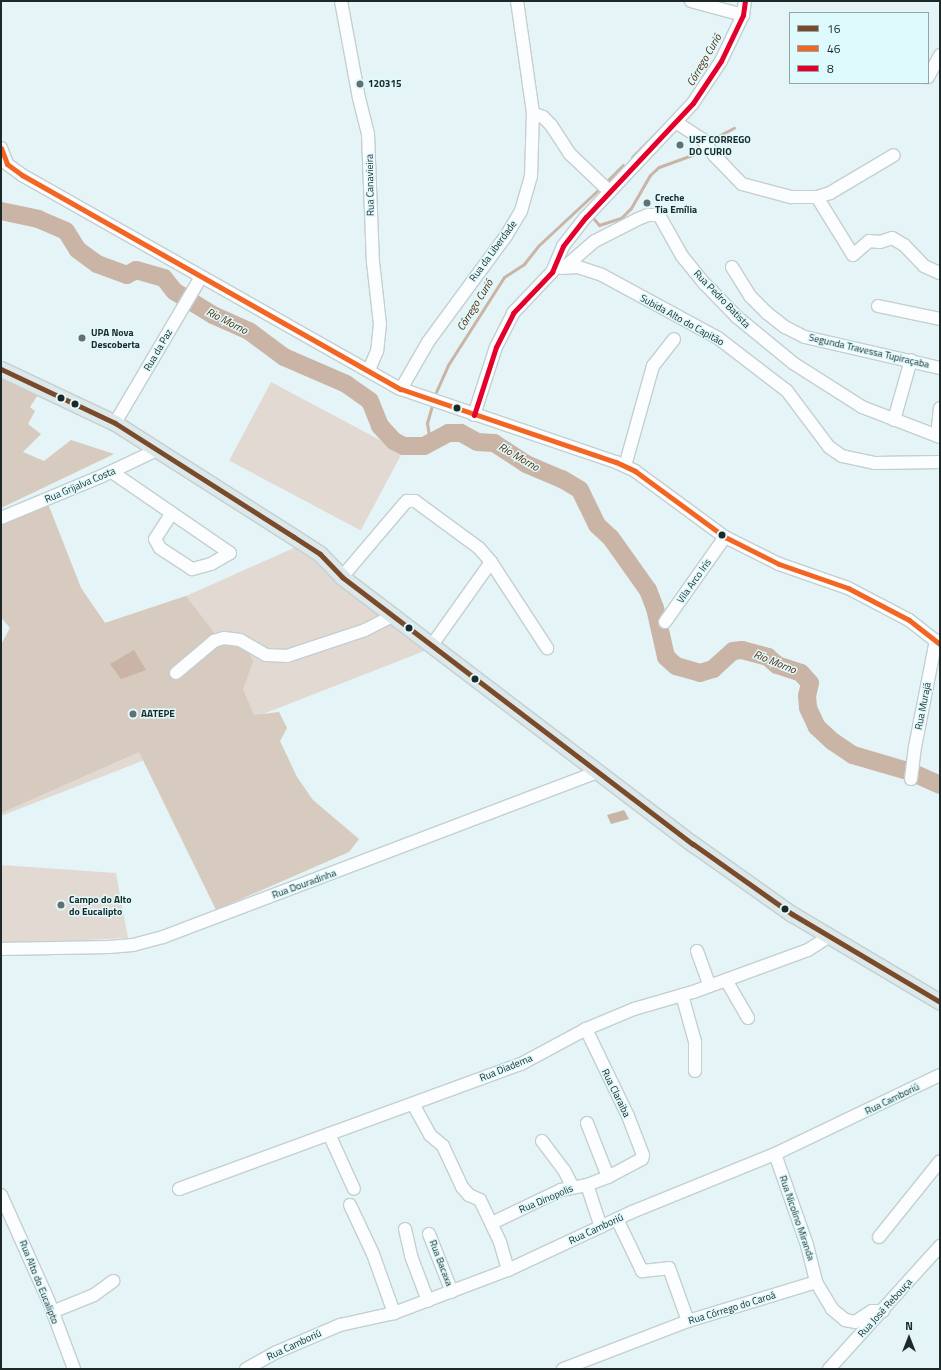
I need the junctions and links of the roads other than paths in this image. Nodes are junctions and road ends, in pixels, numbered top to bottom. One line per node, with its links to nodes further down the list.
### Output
1 (341, 1): 25 (street, Rua Canavieira)
2 (517, 1): 8 (street, Rua da Liberdade)
3 (691, 1): 5 (street)
4 (745, 1): 5 (street)
5 (743, 14): 9 (street)
6 (940, 55): 7 (street)
7 (929, 75)
8 (533, 113): 12 (street); 26 (street, Rua da Liberdade)
9 (677, 123): 12 (street); 13 (street)
10 (1, 148): 18 (street)
11 (894, 155): 13 (street)
12 (610, 192): 16 (street)
13 (817, 197): 17 (street)
14 (566, 266): 16 (street); 29 (street, Rua Pedro Batista); 33 (street, Subida Alto do Capitão)
15 (732, 267): 22 (street, Segunda Travessa Tupiraçaba)
16 (552, 272): 28 (street)
17 (940, 273)
18 (198, 280): 25 (street); 30 (street, Rua da Paz)
19 (878, 306): 20 (street)
20 (940, 319)
21 (674, 339): 34 (street)
22 (911, 360): 23 (street, Segunda Travessa Tupiraçaba); 29 (street)
23 (940, 368)
24 (1, 369): 30 (main road)
25 (369, 370): 26 (street)
26 (401, 389): 28 (street)
27 (940, 408): 31 (street)
28 (474, 415): 34 (street)
29 (894, 420): 31 (street, Rua Pedro Batista)
30 (115, 424): 32 (main road)
31 (939, 436)
32 (158, 450): 35 (street, Rua Grijalva Costa); 40 (main road)
33 (940, 462)
34 (625, 466): 38 (street)
35 (112, 472): 36 (street); 37 (street, Rua Grijalva Costa)
36 (171, 514): 36 (street)
37 (1, 518)
38 (724, 538): 42 (street, Vila Arco Iris); 43 (street)
39 (491, 562): 40 (street); 44 (street); 45 (street)
40 (342, 577): 41 (main road)
41 (394, 616): 44 (main road); 46 (street)
42 (665, 622)
43 (938, 642): 48 (street, Rua Murajá)
44 (432, 644): 47 (main road)
45 (547, 648)
46 (176, 673)
47 (597, 772): 49 (main road); 50 (street, Rua Douradinha)
48 (911, 779)
49 (828, 937): 52 (street, Rua Diadema); 55 (main road)
50 (1, 949)
51 (697, 951): 53 (street)
52 (726, 980): 53 (street, Rua Diadema); 56 (street)
53 (710, 986): 54 (street, Rua Diadema)
54 (682, 995): 57 (street, Rua Diadema); 58 (street)
55 (940, 1002)
56 (748, 1018)
57 (586, 1029): 60 (street, Rua Diadema); 65 (street, Rua Claraiba)
58 (696, 1071)
59 (940, 1075): 64 (street, Rua Camboriú)
60 (413, 1104): 62 (street, Rua Diadema); 75 (street)
61 (587, 1123): 67 (street)
62 (329, 1134): 70 (street, Rua Diadema); 71 (street)
63 (542, 1141): 69 (street)
64 (775, 1154): 74 (street, Rua Camboriú); 83 (street, Rua Nicolino Miranda)
65 (642, 1158): 67 (street, Rua Dinopolis)
66 (940, 1161): 79 (street)
67 (608, 1177): 68 (street, Rua Dinopolis)
68 (587, 1185): 69 (street, Rua Dinopolis); 76 (street)
69 (572, 1186): 75 (street, Rua Dinopolis)
70 (179, 1189)
71 (354, 1189)
72 (1, 1195): 87 (street, Rua Alto do Eucalipto)
73 (350, 1205): 88 (street)
74 (617, 1219): 76 (street, Rua Camboriú); 89 (street)
75 (492, 1222): 81 (street)
76 (600, 1227): 81 (street, Rua Camboriú)
77 (405, 1229): 85 (street)
78 (429, 1234): 84 (street, Rua Bacaxa)
79 (879, 1237)
80 (940, 1246): 86 (street, Rua José Rebouça)
81 (508, 1270): 84 (street, Rua Camboriú)
82 (113, 1281): 87 (street)
83 (816, 1282): 86 (street); 89 (street, Rua Córrego do Caroá)
84 (452, 1292): 85 (street, Rua Camboriú)
85 (428, 1302): 88 (street, Rua Camboriú)
86 (883, 1311): 93 (street, Rua José Rebouça)
87 (52, 1312): 90 (street, Rua Alto do Eucalipto)
88 (394, 1313): 91 (street, Rua Camboriú)
89 (688, 1322): 92 (street, Rua Córrego do Caroá)
90 (74, 1369)
91 (246, 1369)
92 (563, 1369)
93 (829, 1369)

